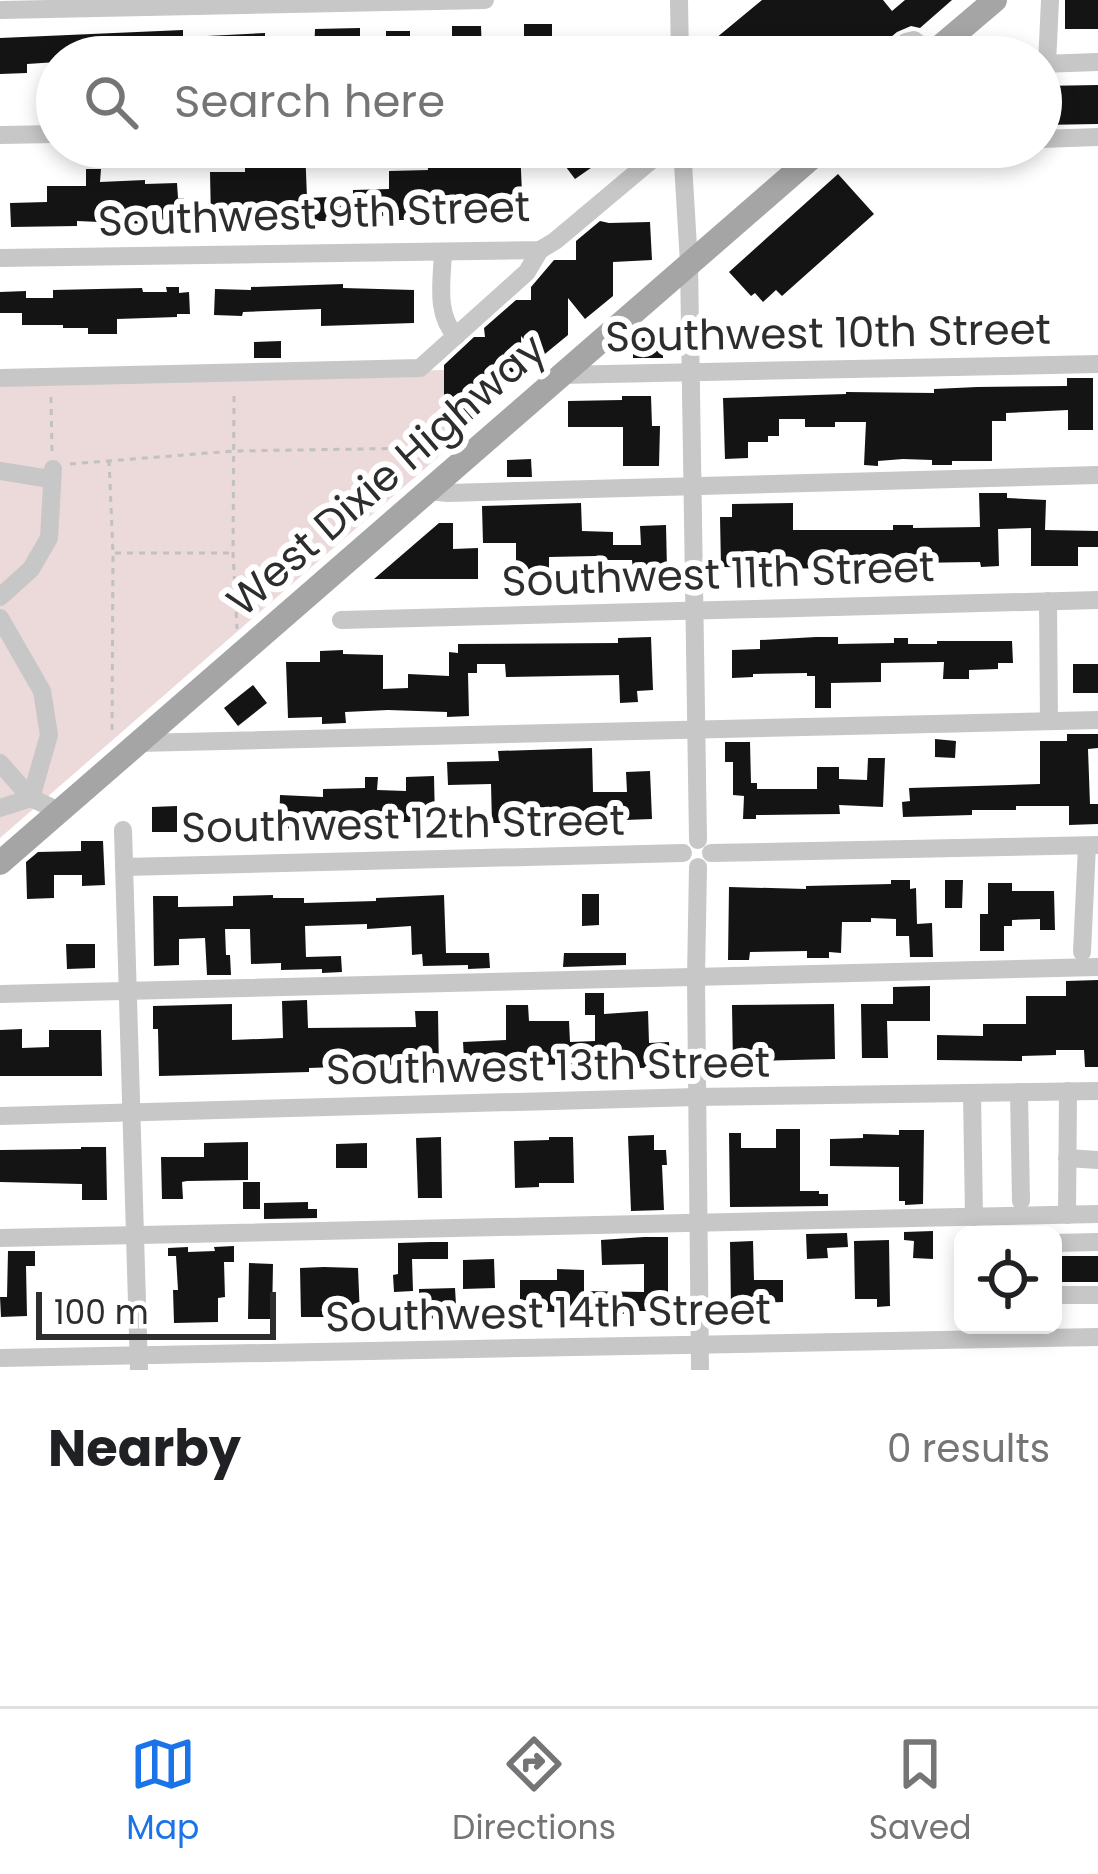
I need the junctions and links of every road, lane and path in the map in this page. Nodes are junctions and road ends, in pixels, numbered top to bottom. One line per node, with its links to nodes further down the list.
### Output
1 (485, 0): 6 (street)
2 (679, 0): 7 (street)
3 (995, 0): 5 (main road)
4 (1050, 0): 9 (street)
5 (968, 9): 8 (main road)
6 (0, 10)
7 (680, 36)
8 (947, 36)
9 (1047, 36)
10 (1098, 62): 11 (street)
11 (1062, 63)
12 (36, 134): 13 (street)
13 (0, 135)
14 (1098, 137): 15 (street)
15 (1062, 138)
16 (643, 168): 19 (street, Southwest 9th Street)
17 (683, 168): 22 (street)
18 (800, 168): 22 (main road, West Dixie Highway)
19 (540, 250): 20 (street, Southwest 9th Street); 23 (street)
20 (443, 252): 21 (street, Southwest 9th Street); 23 (street)
21 (0, 258)
22 (689, 263): 25 (main road, West Dixie Highway); 26 (street)
23 (456, 336): 27 (street)
24 (1098, 364): 26 (street, Southwest 10th Street)
25 (560, 374): 26 (street, Southwest 10th Street); 37 (main road, West Dixie Highway)
26 (690, 374): 36 (street)
27 (0, 378)
28 (51, 386): 34 (path)
29 (234, 395): 31 (path)
30 (422, 448): 31 (path)
31 (234, 451): 32 (path); 39 (path)
32 (109, 459): 34 (path); 38 (path)
33 (0, 471): 34 (street)
34 (52, 474): 40 (street)
35 (1098, 476): 36 (street)
36 (692, 486): 37 (street); 43 (street)
37 (427, 490): 51 (main road, West Dixie Highway)
38 (113, 553): 39 (path); 50 (path)
39 (233, 553): 46 (path)
40 (0, 597)
41 (1098, 600): 42 (street, Southwest 11th Street)
42 (1048, 601): 43 (street, Southwest 11th Street); 48 (street)
43 (693, 611): 45 (street, Southwest 11th Street); 49 (street)
44 (0, 618): 53 (street)
45 (341, 620)
46 (237, 631)
47 (1098, 720): 48 (street)
48 (1048, 721): 49 (street)
49 (694, 730): 51 (street); 58 (street)
50 (112, 734)
51 (137, 743): 55 (main road, West Dixie Highway)
52 (0, 763): 53 (street)
53 (31, 798): 54 (street); 55 (street)
54 (0, 808)
55 (59, 811): 59 (main road, West Dixie Highway)
56 (123, 830): 60 (street)
57 (1092, 845): 58 (street, Southwest 12th Street); 61 (street)
58 (697, 854): 60 (street, Southwest 12th Street); 63 (street)
59 (0, 862)
60 (124, 868): 64 (street)
61 (1082, 952)
62 (1098, 968): 63 (street)
63 (696, 977): 64 (street); 70 (street)
64 (128, 990): 65 (street); 71 (street)
65 (0, 994)
66 (1068, 1091): 67 (street, Southwest 13th Street); 68 (street, Southwest 13th Street); 73 (street)
67 (1098, 1091)
68 (1019, 1092): 69 (street, Southwest 13th Street); 75 (street)
69 (972, 1093): 70 (street, Southwest 13th Street); 78 (street)
70 (697, 1097): 71 (street, Southwest 13th Street); 79 (street)
71 (131, 1113): 72 (street, Southwest 13th Street); 80 (street)
72 (0, 1116)
73 (1067, 1158): 74 (street); 77 (street)
74 (1098, 1160)
75 (1021, 1202)
76 (1098, 1214): 77 (street)
77 (1067, 1215): 78 (street)
78 (974, 1217): 79 (street)
79 (698, 1222): 80 (street); 89 (street)
80 (135, 1234): 81 (street); 93 (street)
81 (0, 1238)
82 (1098, 1242): 83 (street)
83 (1062, 1243)
84 (1062, 1295): 85 (street)
85 (1098, 1295)
86 (954, 1333): 89 (street, Southwest 14th Street)
87 (1018, 1334): 88 (street, Southwest 14th Street)
88 (1098, 1337): 91 (street)
89 (700, 1346): 90 (street, Southwest 14th Street); 95 (street)
90 (603, 1348): 93 (street, Southwest 14th Street); 94 (street)
91 (1098, 1348)
92 (0, 1358): 93 (street, Southwest 14th Street)
93 (139, 1363)
94 (601, 1370)
95 (700, 1370)

